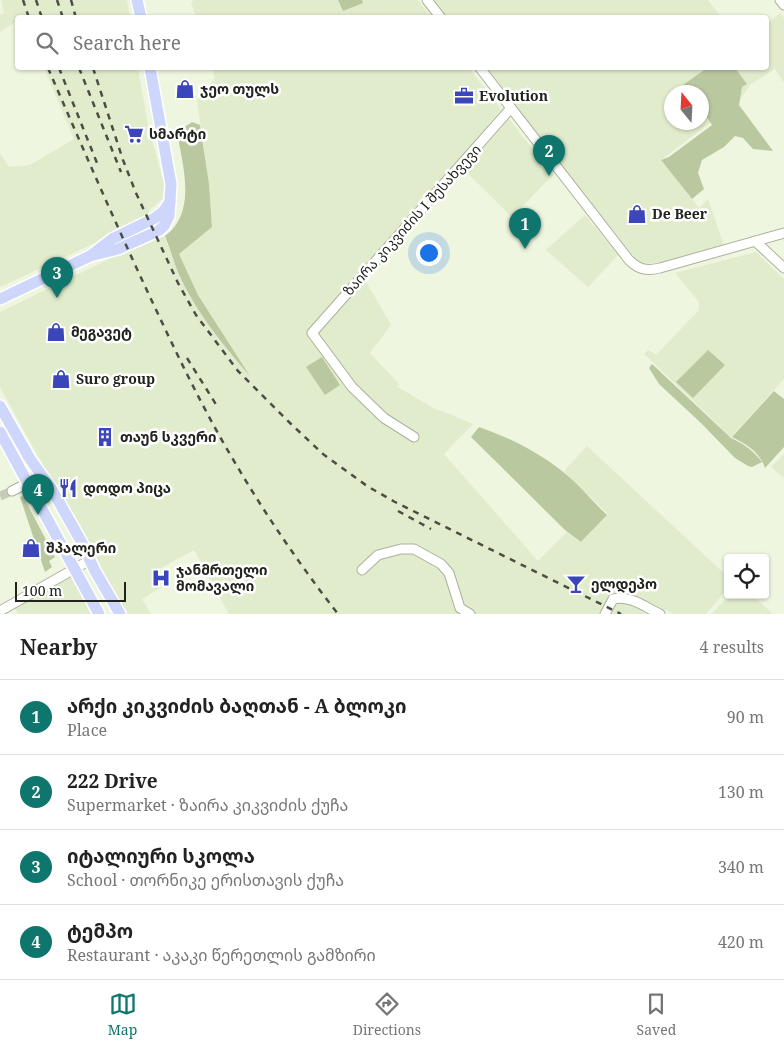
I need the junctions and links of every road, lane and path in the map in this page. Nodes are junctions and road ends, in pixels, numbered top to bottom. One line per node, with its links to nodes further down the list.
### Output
1 (138, 0): 5 (main road)
2 (427, 0): 6 (street)
3 (780, 0): 4 (street)
4 (784, 5)
5 (140, 15)
6 (439, 15)
7 (150, 70): 13 (main road)
8 (482, 70): 9 (street)
9 (511, 108): 11 (street); 16 (street, ზაირა კიკვიძის I შესახვევი)
10 (784, 233): 11 (street)
11 (756, 241): 12 (street)
12 (784, 268)
13 (0, 299)
14 (0, 406): 19 (main road)
15 (0, 432): 17 (main road)
16 (414, 437)
17 (28, 483): 18 (street); 20 (main road)
18 (12, 491)
19 (90, 560): 20 (street); 24 (main road)
20 (74, 569): 22 (street); 23 (main road)
21 (362, 570): 25 (street)
22 (0, 611)
23 (99, 614)
24 (120, 614)
25 (470, 614)
26 (605, 614): 27 (street)
27 (660, 614)

